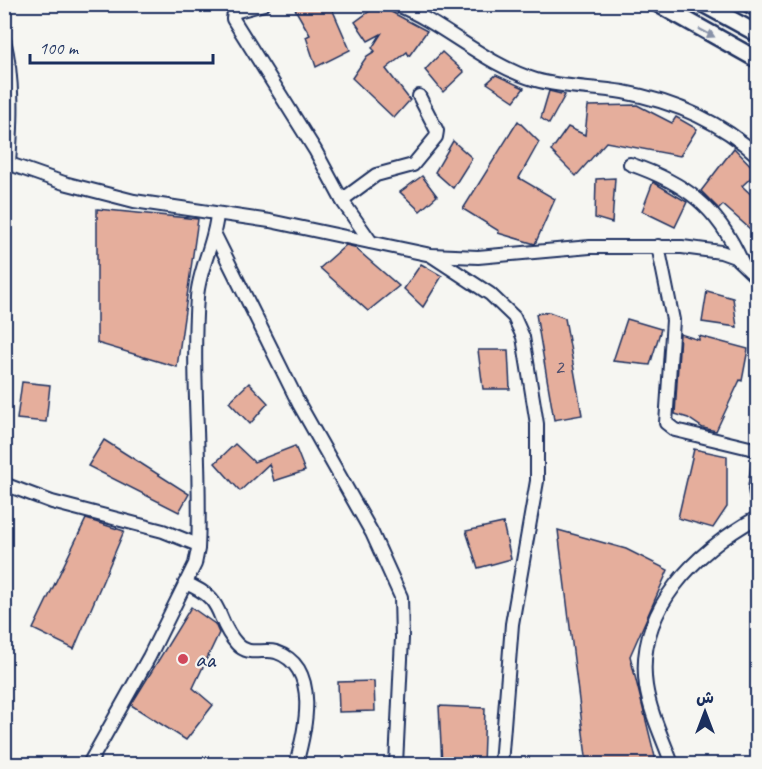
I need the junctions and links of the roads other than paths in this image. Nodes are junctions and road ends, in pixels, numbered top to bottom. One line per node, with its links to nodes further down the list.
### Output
1 (264, 4): 14 (street)
2 (395, 4): 11 (street)
3 (658, 4): 9 (main road, one-way to 9)
4 (703, 4): 7 (main road)
5 (749, 4): 6 (main road)
6 (758, 9)
7 (758, 33)
8 (4, 39): 12 (street)
9 (758, 60)
10 (419, 96): 14 (street)
11 (758, 156)
12 (7, 163): 15 (street)
13 (630, 164): 20 (street)
14 (342, 200): 17 (street)
15 (217, 214): 16 (street); 17 (street)
16 (215, 236): 27 (street); 31 (street)
17 (371, 242): 19 (street)
18 (658, 246): 19 (street); 20 (street); 22 (street)
19 (431, 255): 32 (street)
20 (742, 263): 21 (street)
21 (758, 279)
22 (758, 450)
23 (758, 466): 25 (street)
24 (4, 483): 27 (street)
25 (758, 508)
26 (758, 517): 33 (street)
27 (198, 545): 28 (street)
28 (185, 583): 29 (street); 30 (street)
29 (89, 765)
30 (296, 765)
31 (396, 765)
32 (501, 765)
33 (672, 765)

